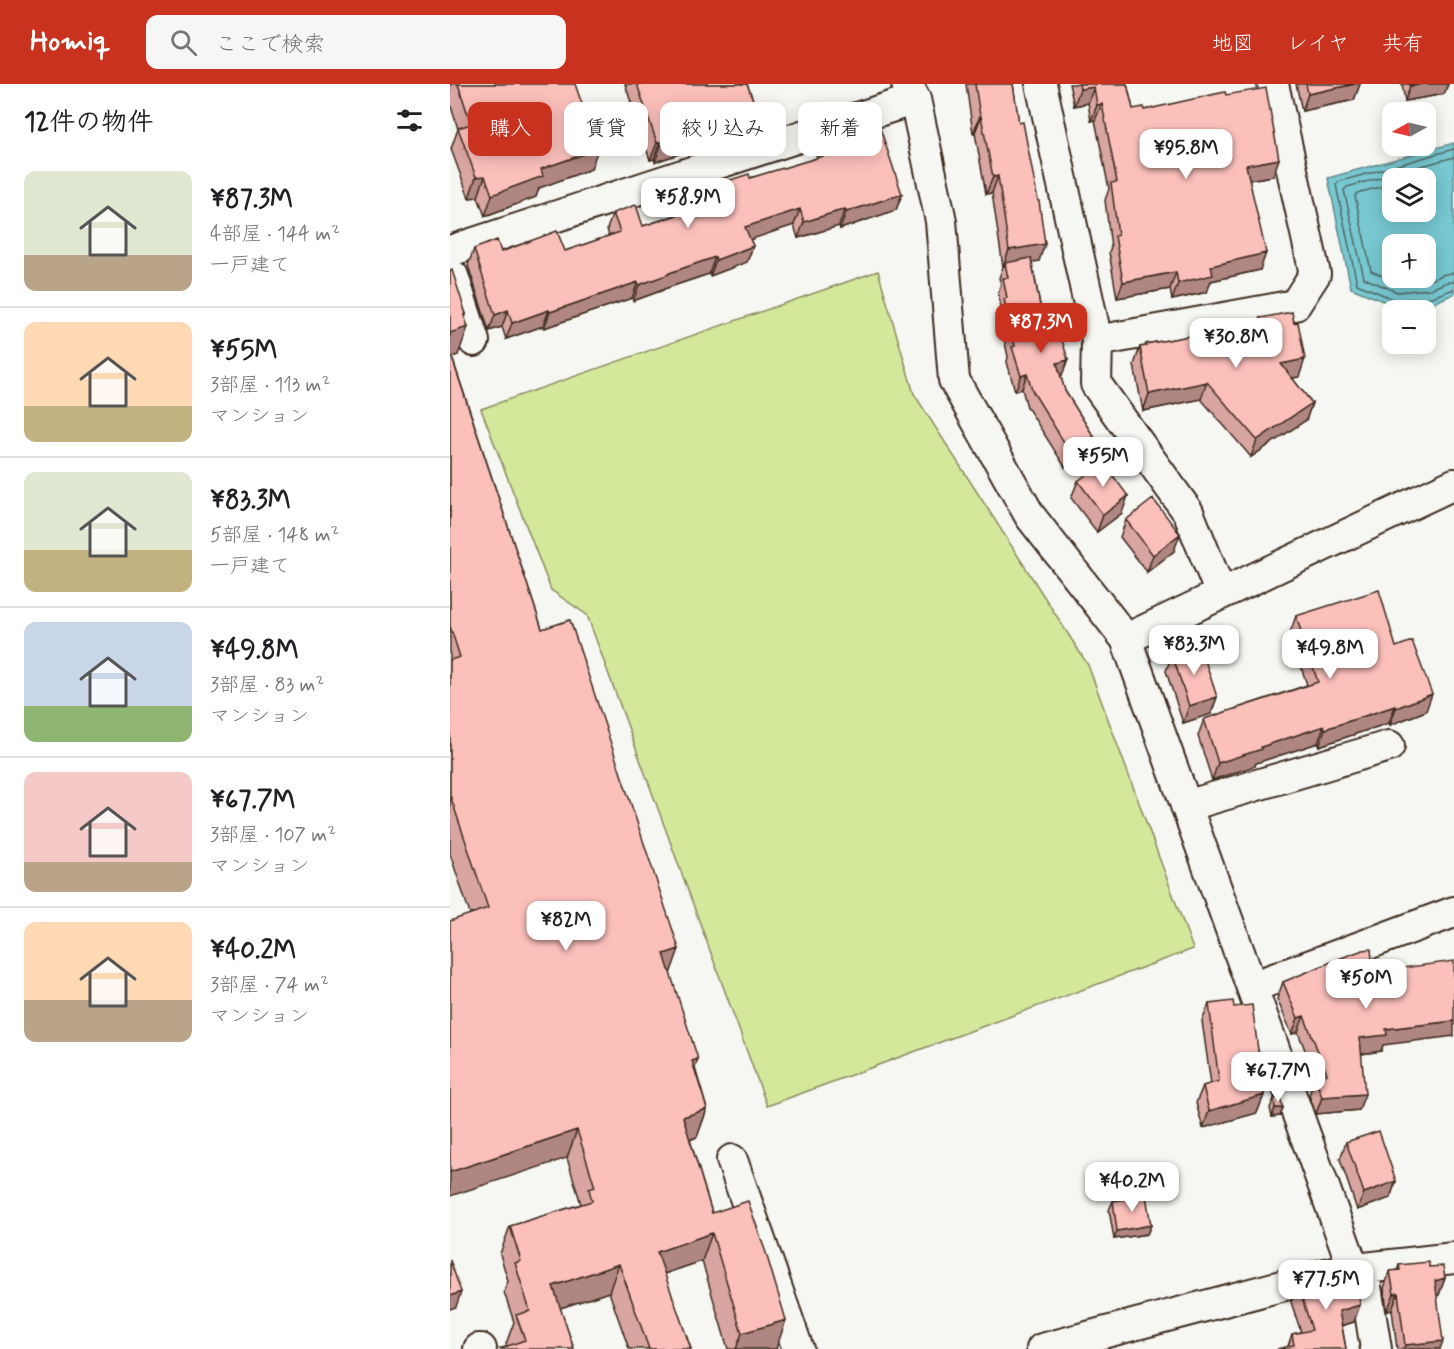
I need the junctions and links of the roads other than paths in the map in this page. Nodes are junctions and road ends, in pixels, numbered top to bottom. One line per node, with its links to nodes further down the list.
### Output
1 (1041, 84): 7 (street)
2 (1273, 84): 7 (street)
3 (911, 91): 4 (street); 10 (street)
4 (450, 251)
5 (450, 266): 6 (street)
6 (474, 341)
7 (1097, 341): 9 (street)
8 (1454, 484): 9 (street)
9 (1221, 594): 10 (street)
10 (1126, 639): 12 (street)
11 (1389, 746): 12 (street)
12 (1186, 806): 14 (street)
13 (1454, 912): 14 (street)
14 (1252, 987): 17 (street)
15 (732, 1160): 19 (street)
16 (1454, 1258): 17 (street)
17 (1358, 1269): 18 (street); 20 (street)
18 (1060, 1347)
19 (798, 1349)
20 (1376, 1349)

